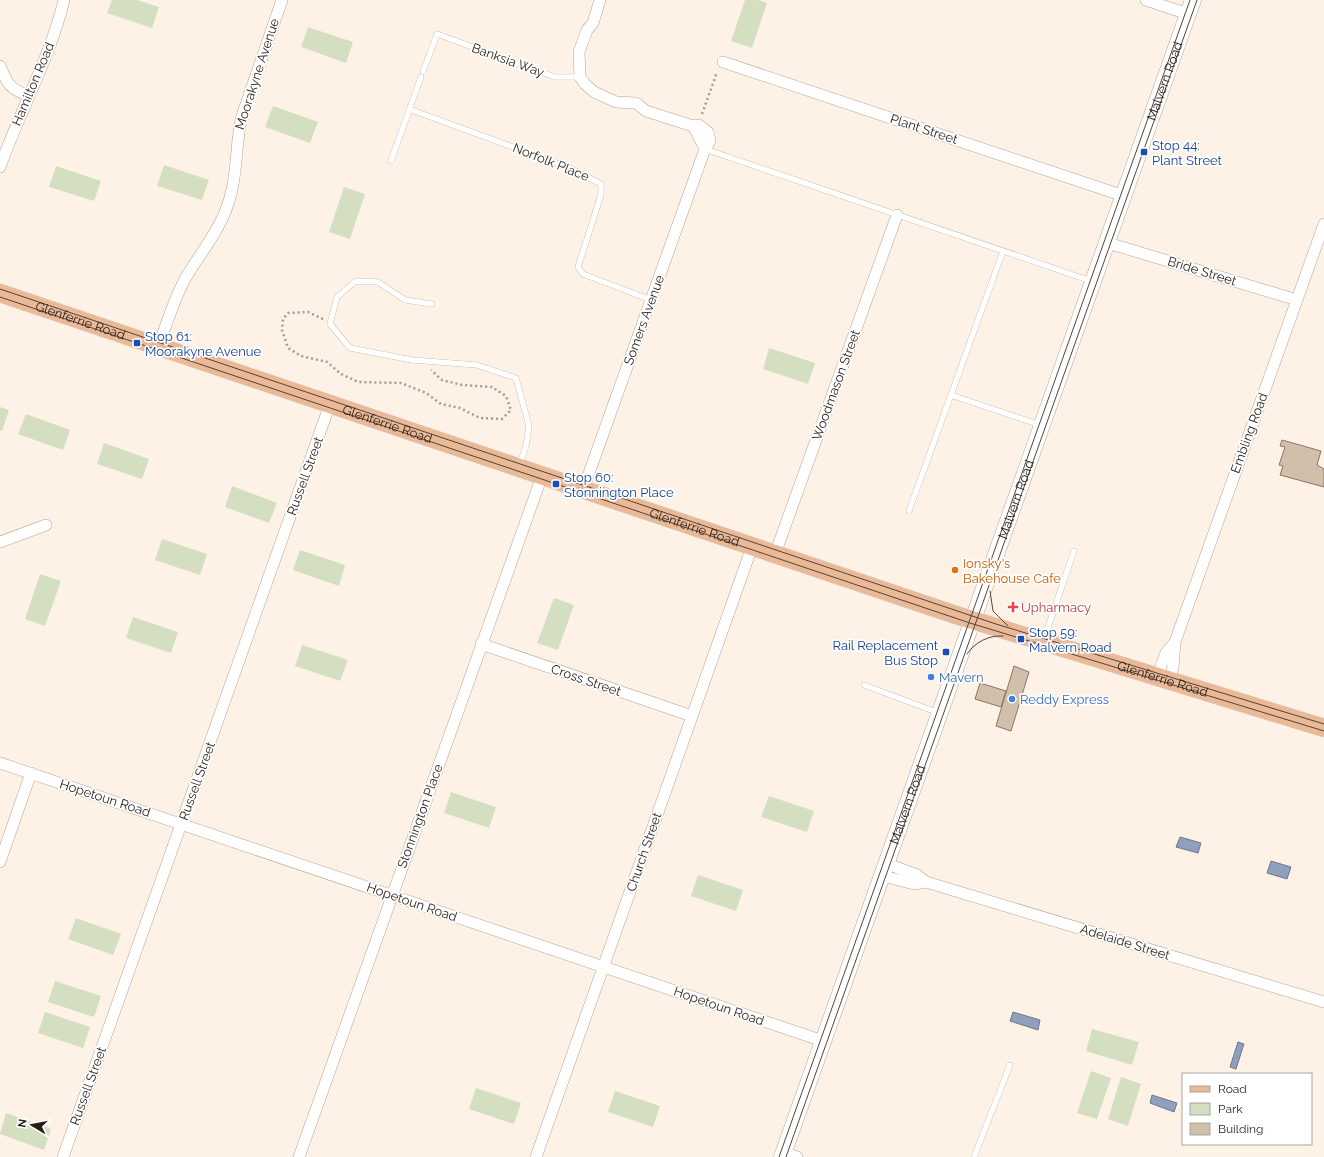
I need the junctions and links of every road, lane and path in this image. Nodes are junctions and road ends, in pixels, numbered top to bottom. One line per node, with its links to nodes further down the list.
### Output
1 (64, 0): 9 (street, Hamilton Road)
2 (282, 0): 26 (street, Moorakyne Avenue)
3 (600, 0): 8 (street)
4 (1146, 0): 5 (street)
5 (1191, 7): 15 (main road, Malvern Road)
6 (721, 64): 11 (path); 15 (street, Plant Street)
7 (0, 66): 9 (street)
8 (580, 77): 10 (lane, Banksia Way); 12 (street, Somers Avenue)
9 (28, 96): 14 (street, Hamilton Road)
10 (409, 109): 13 (lane); 22 (lane, Norfolk Place)
11 (702, 115)
12 (705, 149): 16 (lane); 22 (street, Somers Avenue)
13 (391, 160)
14 (0, 167)
15 (1124, 196): 18 (main road, Malvern Road)
16 (897, 215): 19 (lane); 39 (street, Woodmason Street)
17 (1324, 224): 23 (street, Embling Road)
18 (1108, 243): 20 (main road, Malvern Road); 23 (street, Bride Street)
19 (1003, 251): 20 (lane); 28 (lane)
20 (1094, 282): 30 (main road, Malvern Road)
21 (0, 293): 26 (main road, Glenferrie Road)
22 (651, 300): 33 (street, Somers Avenue)
23 (1297, 300): 43 (street, Embling Road)
24 (432, 304): 25 (lane)
25 (331, 322): 27 (lane); 27 (path)
26 (158, 346): 29 (main road, Glenferrie Road)
27 (426, 361): 31 (lane)
28 (951, 395): 30 (lane); 34 (lane)
29 (330, 404): 31 (main road, Glenferrie Road); 50 (street, Russell Street)
30 (1042, 426): 40 (main road, Malvern Road)
31 (519, 468): 32 (main road, Glenferrie Road)
32 (542, 476): 33 (main road, Glenferrie Road); 42 (street, Stonnington Place)
33 (583, 490): 37 (main road, Glenferrie Road)
34 (909, 511)
35 (46, 525): 36 (street)
36 (0, 542)
37 (752, 547): 39 (main road, Glenferrie Road); 46 (street, Church Street)
38 (1074, 551): 41 (lane)
39 (775, 554): 40 (main road, Glenferrie Road)
40 (974, 620): 41 (main road, Glenferrie Road); 45 (main road, Malvern Road)
41 (1043, 643): 43 (main road, Glenferrie Road)
42 (481, 644): 46 (street, Cross Street); 53 (street, Stonnington Place)
43 (1163, 679): 47 (main road, Glenferrie Road)
44 (864, 685): 45 (lane)
45 (941, 714): 52 (main road, Malvern Road)
46 (692, 716): 54 (street, Church Street)
47 (1324, 728)
48 (0, 763): 49 (street, Hopetoun Road)
49 (31, 773): 50 (street, Hopetoun Road); 51 (street)
50 (182, 824): 53 (street, Hopetoun Road); 59 (street, Russell Street)
51 (0, 862)
52 (885, 870): 55 (street, Adelaide Street); 56 (main road, Malvern Road)
53 (392, 895): 54 (street, Hopetoun Road); 60 (street, Stonnington Place)
54 (603, 967): 56 (street, Hopetoun Road); 61 (street, Church Street)
55 (1324, 1002)
56 (824, 1041): 58 (main road, Malvern Road)
57 (1010, 1065): 62 (lane)
58 (788, 1156)
59 (63, 1157)
60 (299, 1157)
61 (536, 1157)
62 (974, 1157)

